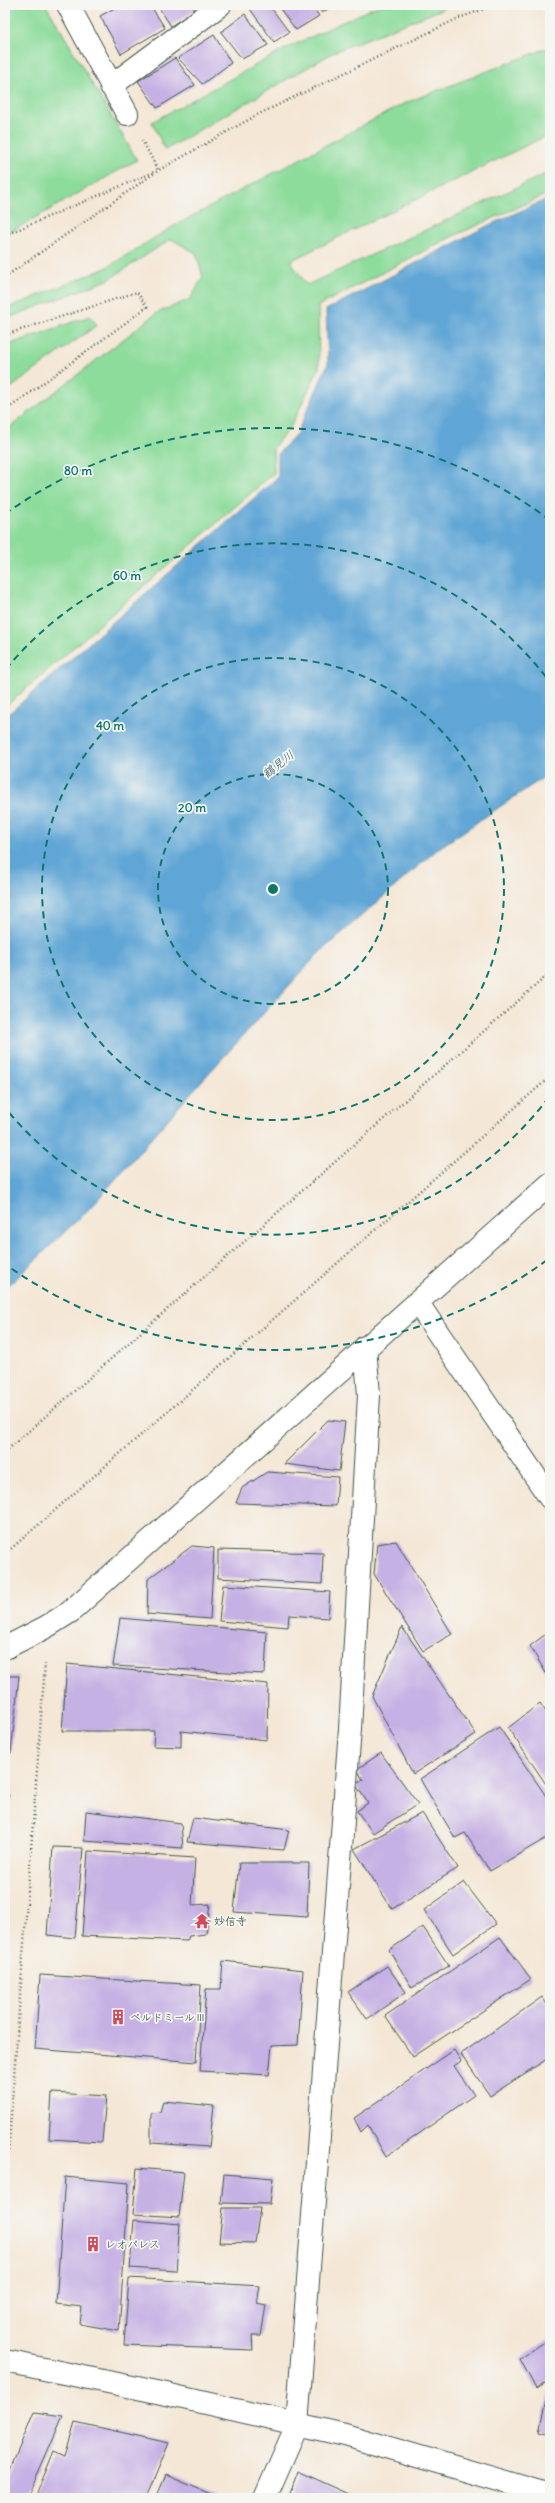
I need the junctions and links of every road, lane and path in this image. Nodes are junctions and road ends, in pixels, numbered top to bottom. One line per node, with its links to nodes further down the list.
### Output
1 (68, 5): 4 (street)
2 (220, 5): 4 (street)
3 (495, 5): 6 (path)
4 (110, 86): 5 (street)
5 (127, 114)
6 (159, 170): 7 (path); 8 (path)
7 (5, 235)
8 (5, 277)
9 (5, 335): 10 (path)
10 (5, 411)
11 (550, 974): 16 (path)
12 (550, 1077): 18 (path)
13 (550, 1184): 14 (street)
14 (417, 1302): 15 (street); 17 (street)
15 (365, 1347): 19 (street); 23 (street)
16 (5, 1452)
17 (550, 1498)
18 (5, 1554)
19 (46, 1627): 20 (street); 21 (path)
20 (5, 1648)
21 (5, 2195)
22 (5, 2361): 23 (street)
23 (297, 2425): 24 (street); 25 (street)
24 (550, 2495)
25 (265, 2498)

